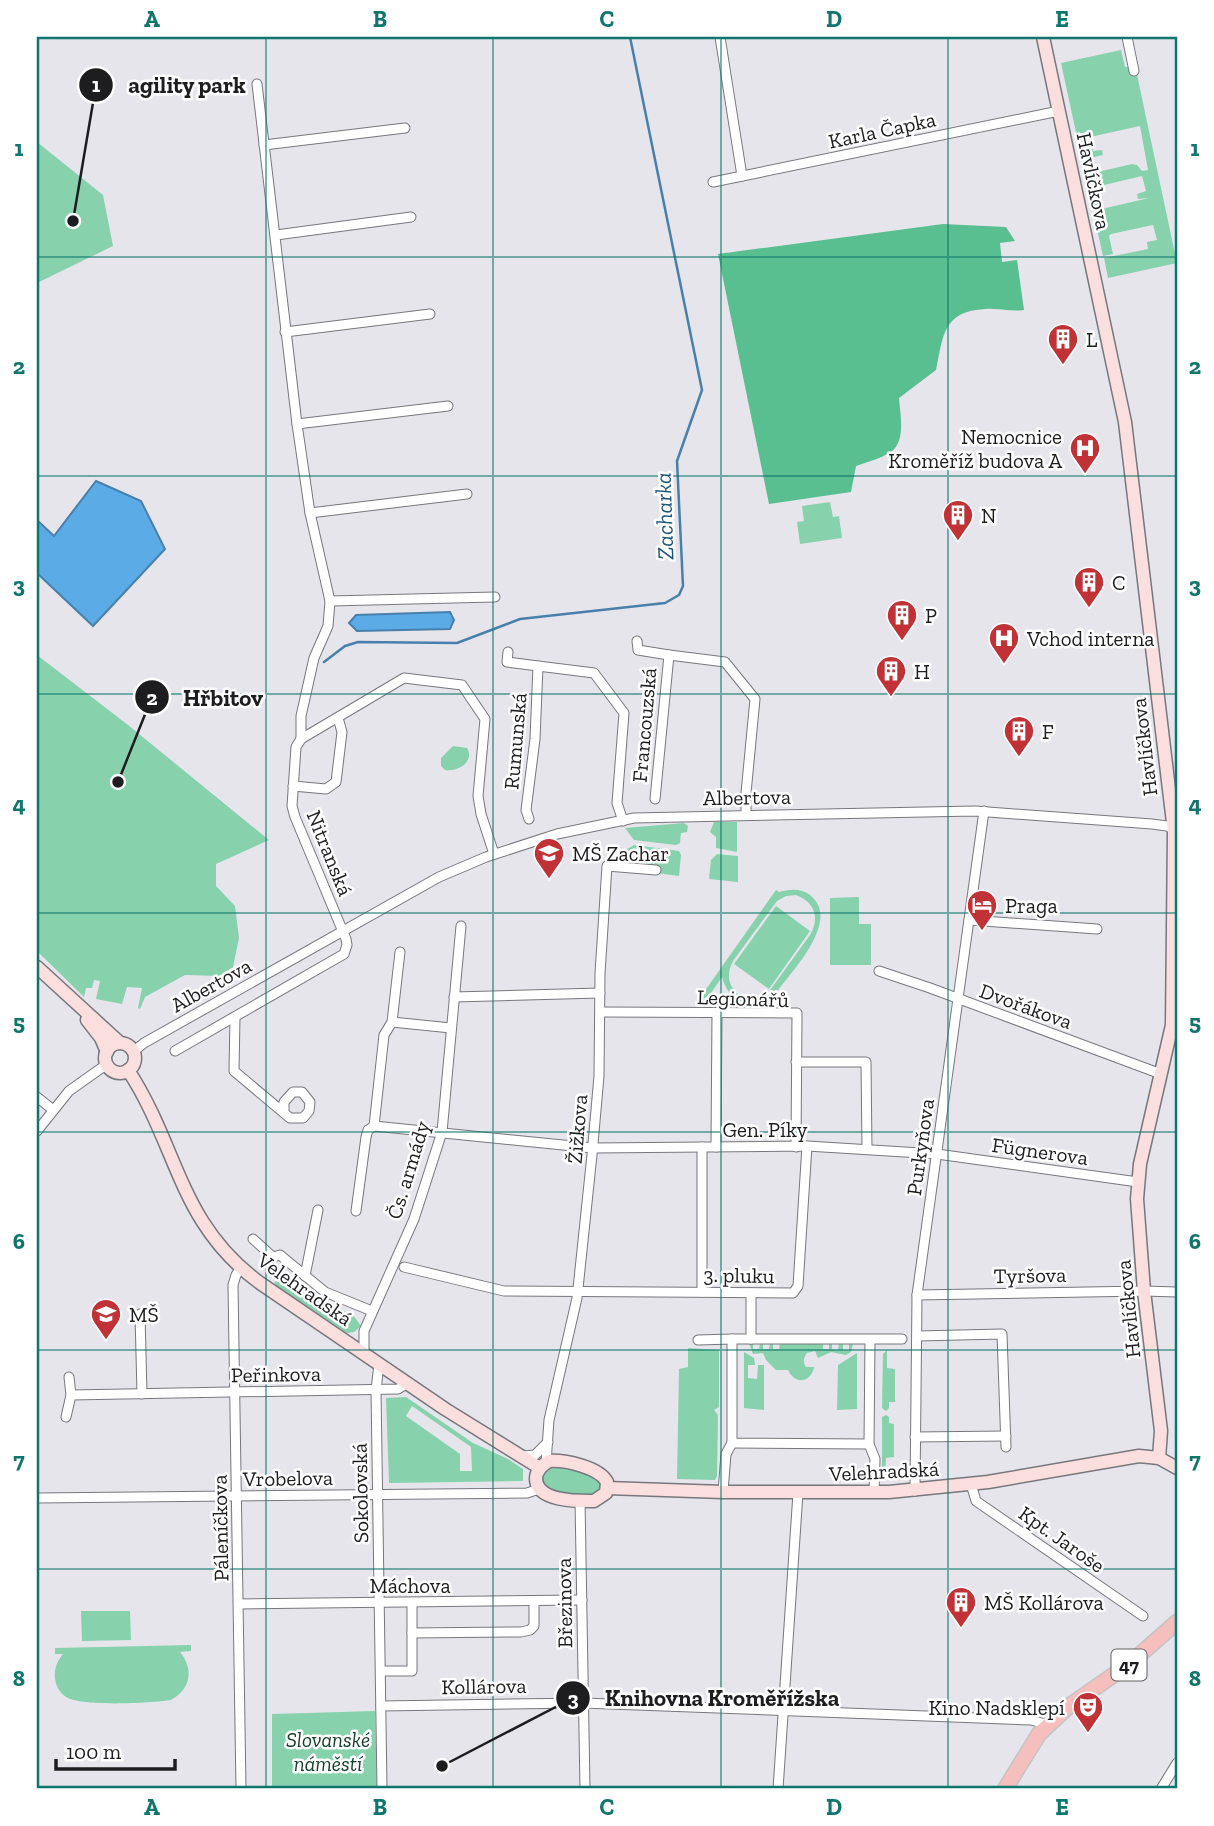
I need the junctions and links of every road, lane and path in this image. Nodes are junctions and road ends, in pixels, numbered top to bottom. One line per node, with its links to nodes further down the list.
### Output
1 (720, 37): 9 (street)
2 (1043, 37): 6 (main road, Havlíčkova)
3 (1127, 37): 4 (street)
4 (1134, 71)
5 (257, 84): 8 (street)
6 (1059, 111): 9 (street, Karla Čapka); 33 (main road, Havlíčkova)
7 (405, 128): 8 (street)
8 (264, 145): 12 (street)
9 (742, 176): 10 (street, Karla Čapka)
10 (713, 182)
11 (411, 217): 12 (street)
12 (276, 234): 14 (street)
13 (430, 314): 14 (street)
14 (285, 332): 16 (street)
15 (448, 406): 16 (street)
16 (297, 424): 18 (street)
17 (467, 494): 18 (street)
18 (310, 513): 20 (street)
19 (495, 597): 20 (street)
20 (330, 601): 26 (street, Nitranská)
21 (637, 641): 23 (street, Francouzská)
22 (508, 652): 24 (street, Rumunská)
23 (668, 654): 28 (street, Francouzská); 30 (street, Francouzská)
24 (538, 666): 31 (street, Rumunská); 32 (street, Rumunská)
25 (338, 718): 26 (street); 27 (street, Nitranská); 34 (street)
26 (301, 739): 27 (street, Nitranská)
27 (293, 786): 39 (street, Nitranská)
28 (655, 799)
29 (984, 811): 30 (street, Albertova); 33 (street, Albertova); 36 (street, Purkyňova)
30 (746, 814): 32 (street, Albertova)
31 (529, 819)
32 (623, 821): 34 (street, Albertova)
33 (1175, 831): 58 (main road, Havlíčkova)
34 (494, 854): 39 (street, Albertova)
35 (656, 870): 44 (street, Žižkova)
36 (969, 920): 38 (street); 46 (street, Purkyňova)
37 (461, 926): 45 (street, Čs. armády)
38 (1097, 929)
39 (343, 931): 49 (street, Albertova); 53 (street, Albertova)
40 (400, 952): 50 (street)
41 (37, 967): 43 (main road)
42 (879, 971): 46 (street, Dvořákova)
43 (59, 988): 52 (main road); 55 (main road)
44 (600, 993): 45 (street); 47 (street, Žižkova)
45 (454, 997): 51 (street, Čs. armády)
46 (958, 1000): 58 (street, Dvořákova); 71 (street, Purkyňova)
47 (601, 1012): 48 (street, Legionářů); 69 (street, Žižkova)
48 (717, 1013): 56 (street, Legionářů); 67 (street)
49 (235, 1017): 54 (street, Albertova); 61 (street)
50 (392, 1022): 51 (street); 62 (street)
51 (451, 1028): 64 (street, Čs. armády)
52 (120, 1043): 53 (main road); 55 (main road)
53 (134, 1051): 57 (main road)
54 (175, 1051)
55 (107, 1058): 57 (main road); 60 (street)
56 (796, 1062): 68 (street, Legionářů); 70 (street)
57 (128, 1070): 77 (main road, Velehradská)
58 (1161, 1074): 72 (main road, Havlíčkova)
59 (37, 1097): 60 (street)
60 (52, 1110): 63 (street)
61 (284, 1111)
62 (374, 1126): 64 (street, Gen. Píky); 74 (street)
63 (37, 1131)
64 (442, 1132): 69 (street, Gen. Píky); 85 (street, Čs. armády)
65 (807, 1146): 68 (street, Gen. Píky); 70 (street, Gen. Píky); 83 (street, 3. pluku)
66 (702, 1147): 67 (street, Gen. Píky); 69 (street, Gen. Píky); 81 (street)
67 (716, 1147): 68 (street, Gen. Píky)
68 (796, 1147)
69 (593, 1148): 80 (street, Žižkova)
70 (867, 1149): 71 (street, Gen. Píky)
71 (937, 1154): 72 (street, Fügnerova); 84 (street, Purkyňova)
72 (1138, 1182): 79 (main road, Havlíčkova)
73 (318, 1210): 78 (street)
74 (356, 1211)
75 (253, 1239): 78 (street)
76 (404, 1267): 80 (street, 3. pluku)
77 (241, 1268): 89 (main road, Velehradská); 100 (street, Páleníčkova)
78 (305, 1276): 85 (street)
79 (1144, 1290): 82 (street, Tyršova); 84 (street, Tyršova); 111 (main road, Havlíčkova)
80 (578, 1292): 81 (street, 3. pluku); 106 (street, Žižkova)
81 (702, 1292): 83 (street, 3. pluku)
82 (1177, 1292)
83 (751, 1293): 91 (street)
84 (917, 1295): 88 (street, Purkyňova)
85 (372, 1311): 87 (street, Čs. armády)
86 (140, 1314): 101 (street)
87 (363, 1331): 89 (street); 95 (street)
88 (917, 1336): 104 (street); 105 (street, Purkyňova)
89 (341, 1338): 95 (main road, Velehradská)
90 (732, 1339): 91 (street); 94 (street); 107 (street)
91 (751, 1339): 92 (street)
92 (870, 1339): 93 (street); 108 (street)
93 (902, 1339)
94 (698, 1340)
95 (364, 1353): 96 (main road, Velehradská)
96 (379, 1364): 98 (main road, Velehradská); 99 (street, Sokolovská)
97 (69, 1377): 102 (street)
98 (408, 1383): 99 (street, Peřinkova); 110 (main road, Velehradská)
99 (376, 1390): 100 (street, Peřinkova); 122 (street, Sokolovská)
100 (235, 1392): 101 (street, Peřinkova); 123 (street, Páleníčkova)
101 (142, 1394): 102 (street, Peřinkova)
102 (71, 1395): 103 (street)
103 (66, 1417)
104 (1006, 1436): 105 (street); 109 (street)
105 (915, 1437): 118 (street, Purkyňova)
106 (548, 1440): 110 (street); 112 (street); 113 (street, Žižkova)
107 (732, 1443): 108 (street); 119 (street)
108 (869, 1444): 121 (street)
109 (1006, 1447)
110 (517, 1455): 113 (main road, Velehradská)
111 (1159, 1458): 114 (main road); 115 (main road, Velehradská)
112 (562, 1462): 113 (main road); 116 (main road)
113 (543, 1466): 117 (main road)
114 (1177, 1468)
115 (971, 1484): 118 (main road, Velehradská); 131 (street, Kpt. Jaroše)
116 (607, 1488): 119 (main road, Velehradská); 125 (main road, Velehradská)
117 (540, 1489): 122 (street, Vrobelova); 125 (main road)
118 (915, 1490): 121 (main road, Velehradská)
119 (723, 1492): 120 (main road, Velehradská)
120 (798, 1493): 121 (main road, Velehradská); 137 (street)
121 (874, 1493)
122 (378, 1494): 123 (street, Vrobelova); 128 (street, Sokolovská)
123 (236, 1496): 124 (street, Vrobelova); 130 (street, Páleníčkova)
124 (37, 1498)
125 (580, 1500): 126 (street, Březinova)
126 (582, 1600): 127 (street, Máchova); 135 (street, Březinova)
127 (534, 1601): 129 (street, Máchova); 133 (street)
128 (379, 1603): 129 (street, Máchova); 130 (street, Máchova); 134 (street, Sokolovská)
129 (412, 1603): 133 (street)
130 (239, 1604): 140 (street, Páleníčkova)
131 (1143, 1616)
132 (1177, 1622): 138 (main road, 47)
133 (412, 1633): 134 (street)
134 (380, 1671): 136 (street, Sokolovská)
135 (583, 1703): 136 (street, Kollárova); 137 (street, Kollárova); 142 (street, Březinova)
136 (381, 1706): 141 (street)
137 (782, 1712): 138 (street, Kollárova); 143 (street)
138 (1049, 1725): 144 (main road, 47); 145 (main road, 47)
139 (1177, 1763): 146 (street)
140 (242, 1789)
141 (382, 1789)
142 (585, 1789)
143 (778, 1789)
144 (1006, 1789)
145 (1012, 1789)
146 (1161, 1789)

